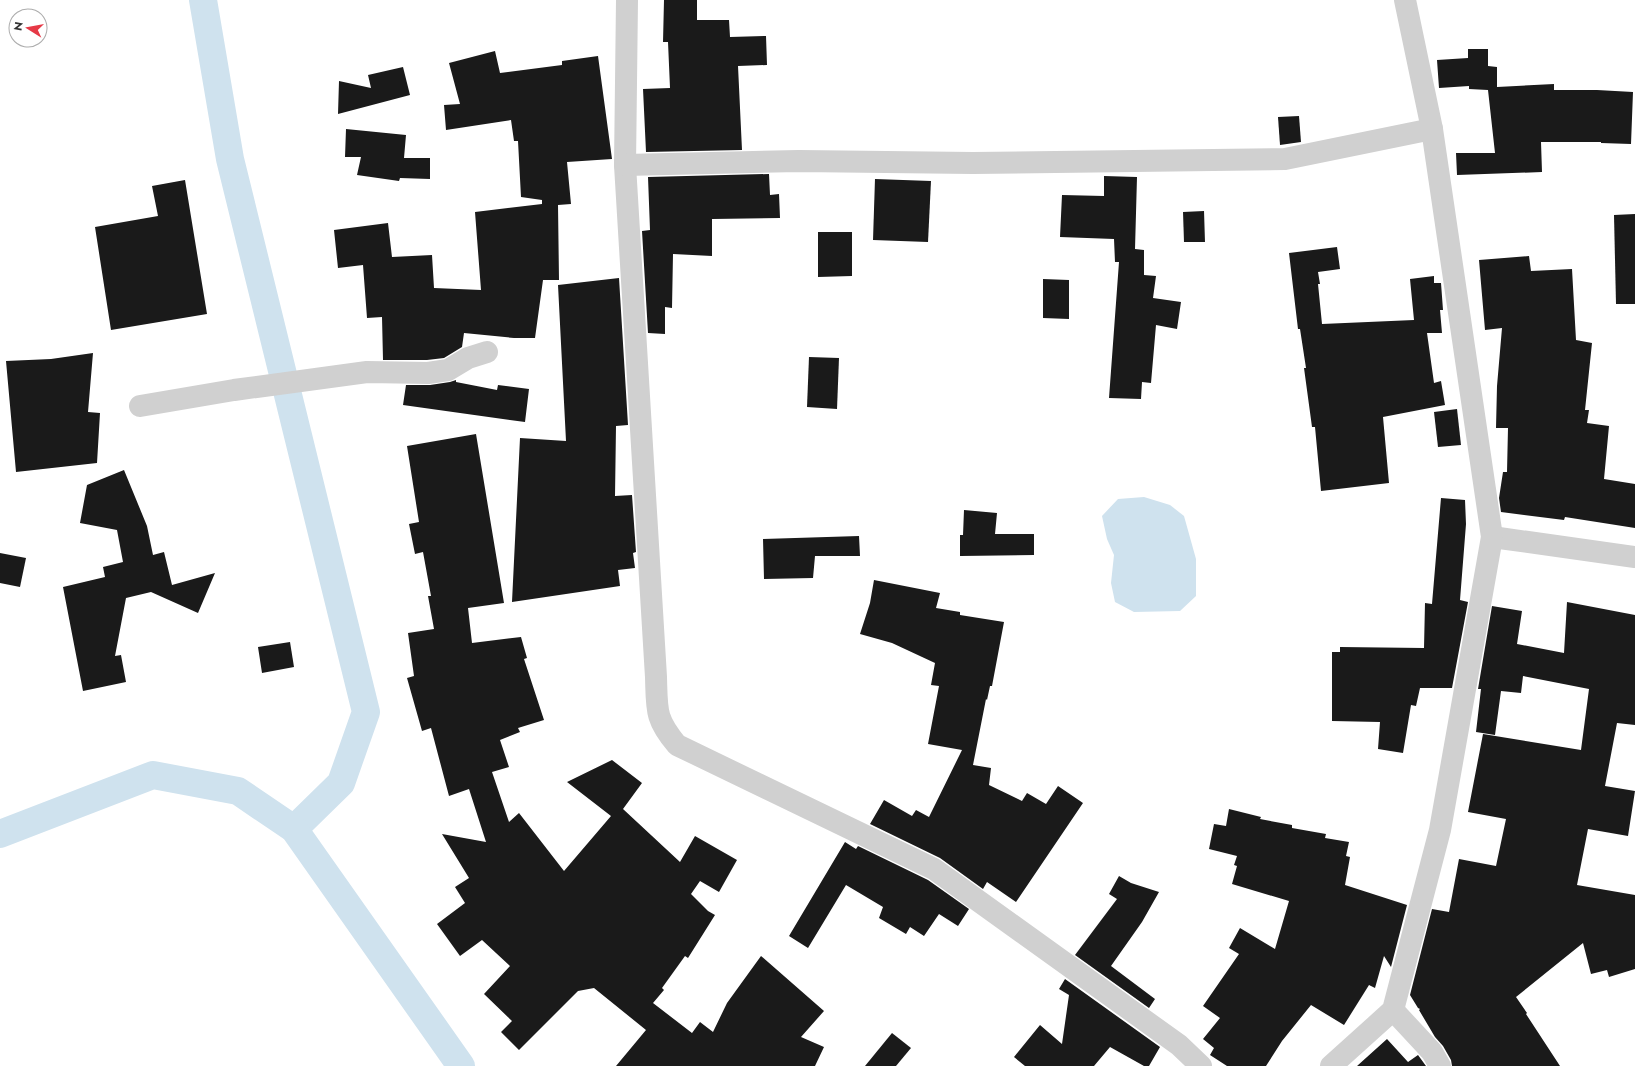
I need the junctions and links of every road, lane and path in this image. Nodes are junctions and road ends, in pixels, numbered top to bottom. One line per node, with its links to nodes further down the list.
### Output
1 (627, 0): 4 (street)
2 (1405, 0): 3 (street)
3 (1432, 129): 4 (street); 7 (street)
4 (625, 165): 10 (street)
5 (487, 352): 6 (street)
6 (140, 406)
7 (1492, 537): 8 (street); 9 (street)
8 (1635, 557)
9 (1393, 1010): 11 (street); 12 (street)
10 (1201, 1066)
11 (1331, 1066)
12 (1440, 1066)

